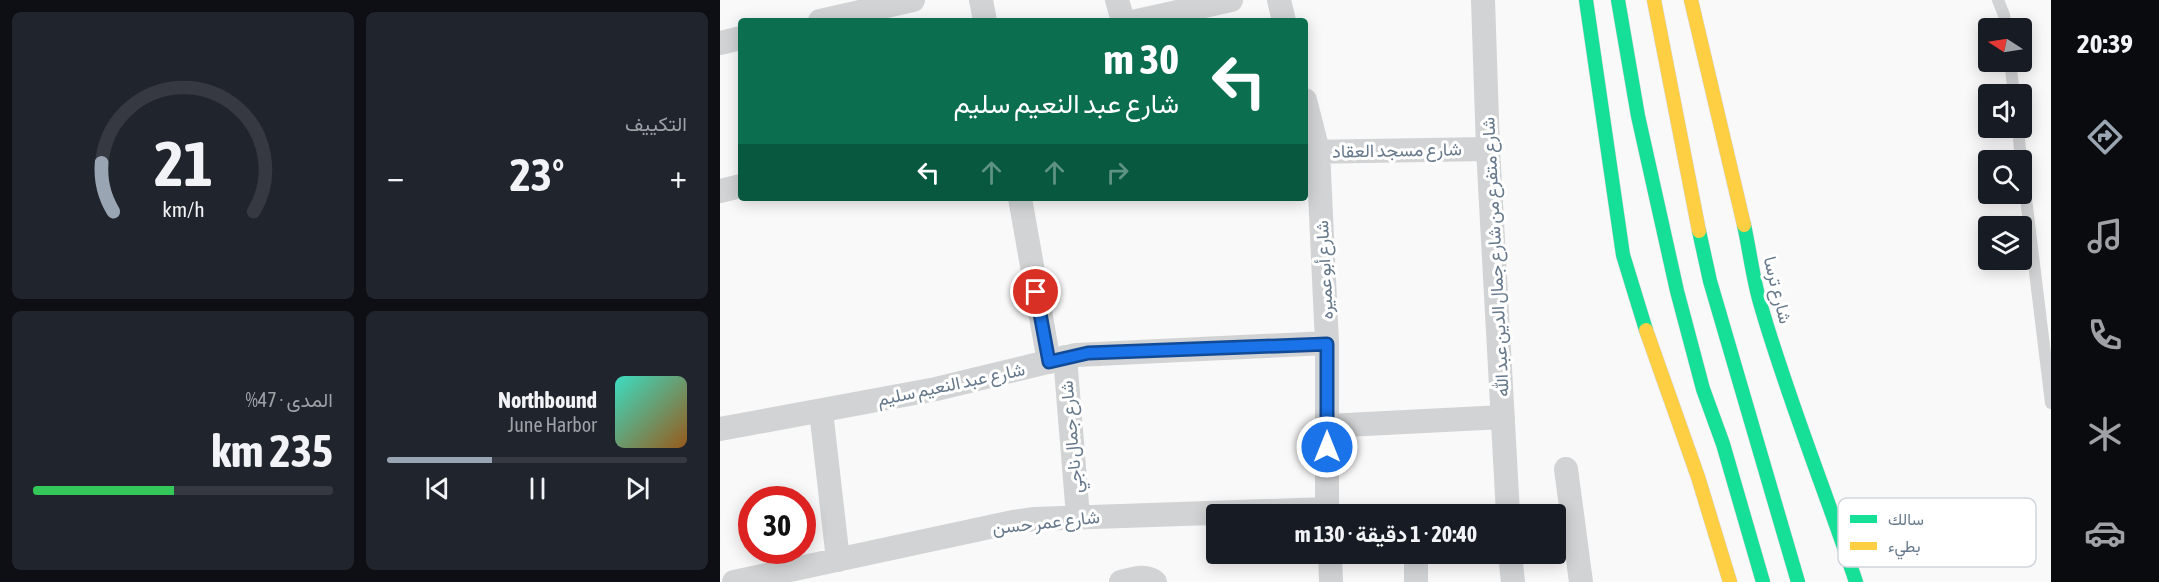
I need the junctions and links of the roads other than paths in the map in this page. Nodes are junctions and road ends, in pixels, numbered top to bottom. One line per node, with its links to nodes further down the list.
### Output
1 (913, 0): 12 (street)
2 (981, 0): 13 (street)
3 (1117, 0): 14 (street)
4 (1231, 0): 15 (street)
5 (1279, 0): 16 (street)
6 (1483, 0): 21 (street, شارع متفرع من شارع جمال الدين عبد الله)
7 (1586, 0): 52 (main road)
8 (1618, 0): 53 (main road)
9 (1654, 0): 54 (main road)
10 (1691, 0): 39 (main road, شارع ترسا)
11 (1998, 0): 17 (lane)
12 (833, 18)
13 (984, 18)
14 (1122, 18)
15 (1150, 18)
16 (1283, 18)
17 (2004, 18)
18 (738, 39): 19 (street)
19 (720, 43)
20 (1308, 122): 22 (street, شارع أبو عميره)
21 (1488, 149): 22 (street, شارع مسجد العقاد); 31 (street, شارع متفرع من شارع جمال الدين عبد الله)
22 (1312, 152): 27 (street, شارع أبو عميره)
23 (738, 187): 24 (street)
24 (720, 191)
25 (1021, 201): 28 (street, شارع جمال ناجي)
26 (2027, 204): 29 (lane)
27 (1327, 344): 28 (street, شارع عبد النعيم سليم); 32 (street, شارع أبو عميره)
28 (1057, 360): 30 (street, شارع عبد النعيم سليم); 38 (street, شارع جمال ناجي)
29 (2051, 404)
30 (821, 411): 33 (street, شارع عبد النعيم سليم); 40 (street)
31 (1503, 417): 32 (street); 36 (street, شارع متفرع من شارع جمال الدين عبد الله)
32 (1327, 426): 35 (street, شارع أبو عميره)
33 (720, 429)
34 (1566, 469): 51 (street)
35 (1327, 504)
36 (1507, 504)
37 (1206, 514): 38 (street, شارع عمر حسن)
38 (1078, 516): 40 (street, شارع عمر حسن)
39 (1838, 529)
40 (838, 560): 45 (street, شارع عمر حسن)
41 (1330, 564): 48 (street)
42 (1416, 564): 49 (street)
43 (1511, 564): 50 (street)
44 (1851, 567): 55 (main road, شارع ترسا)
45 (734, 582)
46 (1122, 582): 47 (street)
47 (1155, 582)
48 (1331, 582)
49 (1416, 582)
50 (1513, 582)
51 (1581, 582)
52 (1730, 582)
53 (1763, 582)
54 (1798, 582)
55 (1856, 582)

